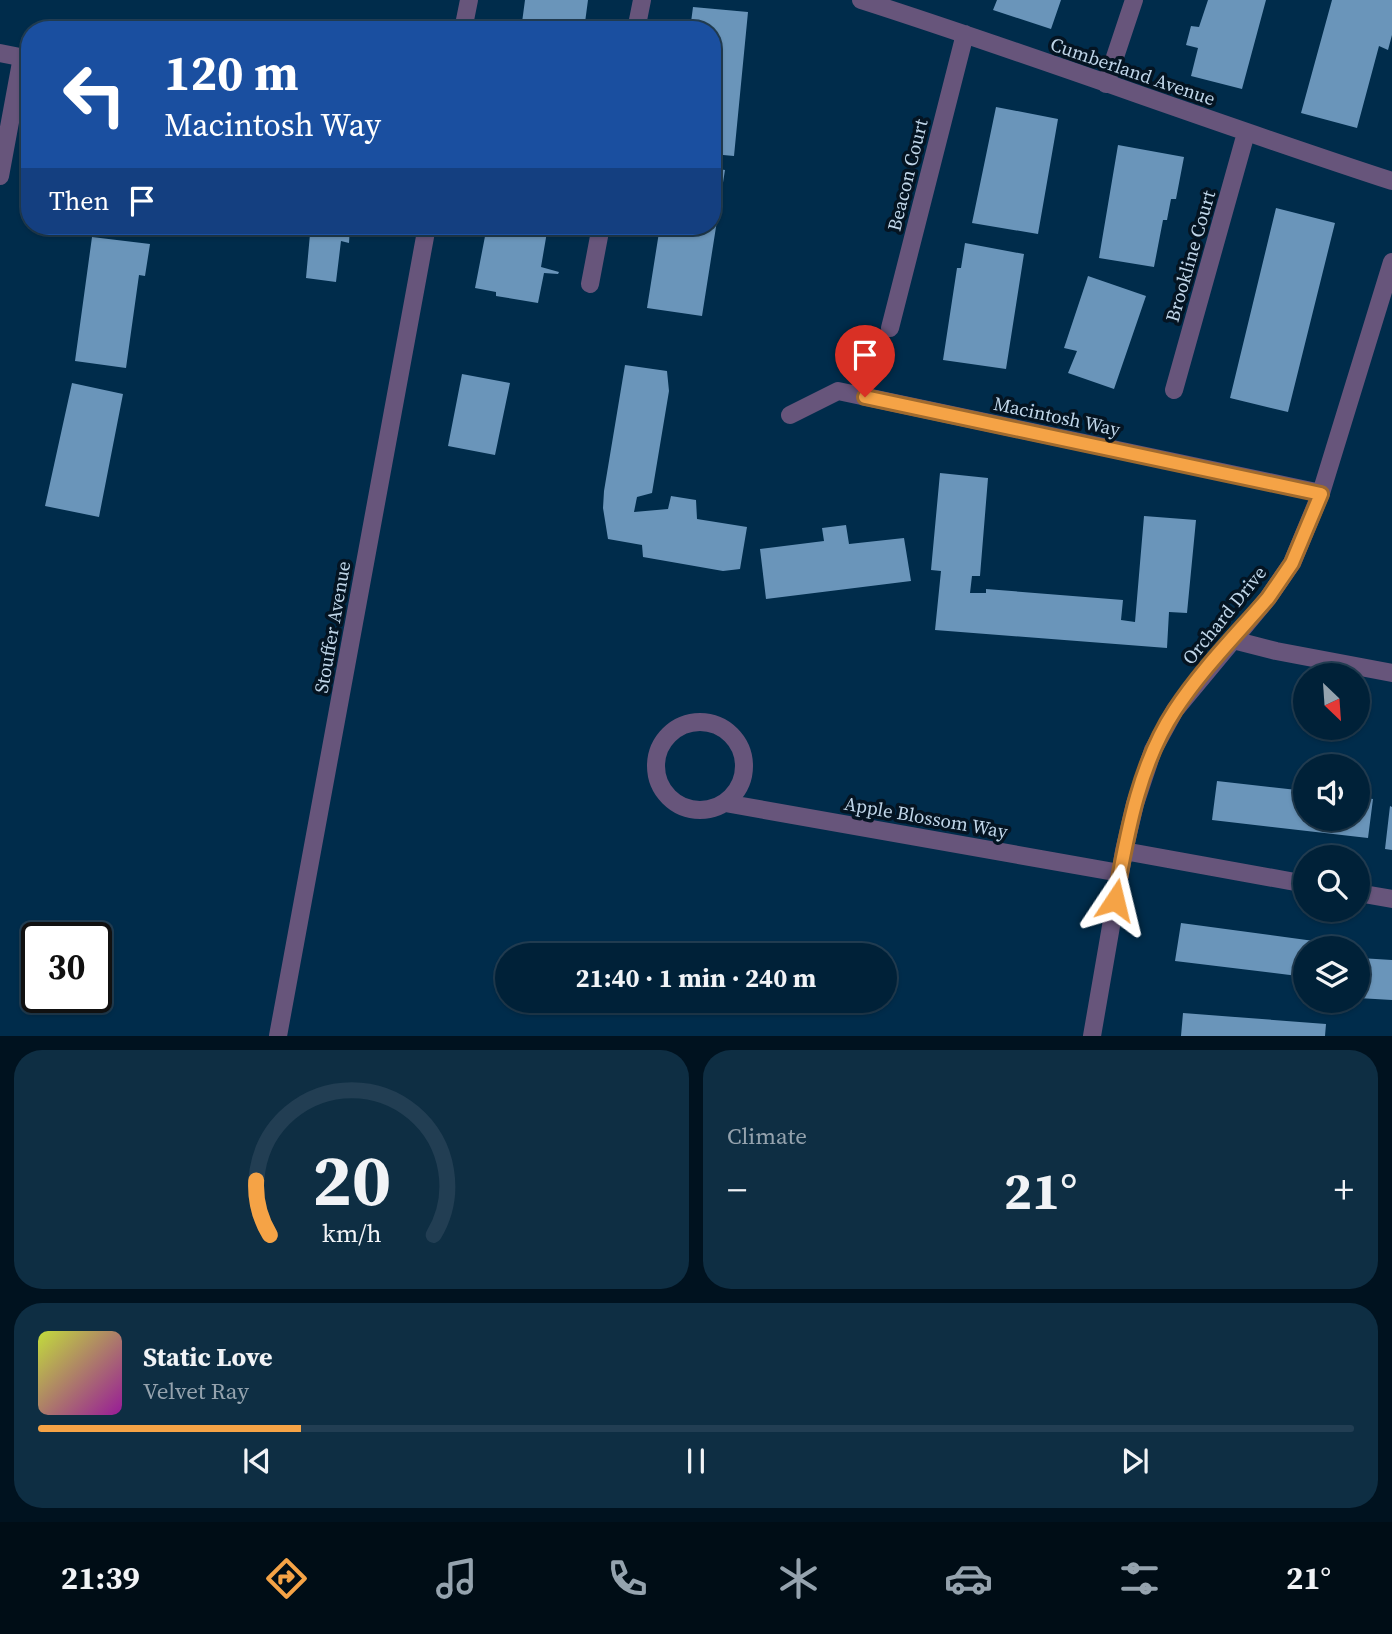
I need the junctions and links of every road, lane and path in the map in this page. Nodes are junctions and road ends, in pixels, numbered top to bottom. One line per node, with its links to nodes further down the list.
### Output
1 (469, 0): 5 (street)
2 (642, 0): 6 (street)
3 (861, 0): 7 (street, Cumberland Avenue)
4 (1134, 0): 11 (street)
5 (465, 21)
6 (638, 21)
7 (965, 34): 11 (street, Cumberland Avenue); 19 (street, Beacon Court)
8 (0, 53): 9 (street)
9 (21, 57)
10 (21, 81): 13 (street)
11 (1107, 84): 12 (street, Cumberland Avenue)
12 (1246, 133): 14 (street, Cumberland Avenue); 20 (street, Brookline Court)
13 (0, 176)
14 (1392, 181)
15 (425, 235): 31 (street, Stouffer Avenue)
16 (599, 235): 18 (street)
17 (1392, 262): 22 (street, Orchard Drive)
18 (590, 284)
19 (890, 328)
20 (1174, 390)
21 (790, 415): 22 (street, Macintosh Way)
22 (1321, 494): 23 (street, Orchard Drive)
23 (1233, 640): 24 (street); 26 (street, Orchard Drive)
24 (1392, 673)
25 (725, 803): 25 (street); 27 (street, Apple Blossom Way)
26 (1124, 851): 27 (street, Orchard Drive); 28 (street)
27 (1120, 873): 32 (street, Orchard Drive)
28 (1293, 882)
29 (1370, 895): 30 (street)
30 (1392, 899)
31 (278, 1035)
32 (1092, 1035)

